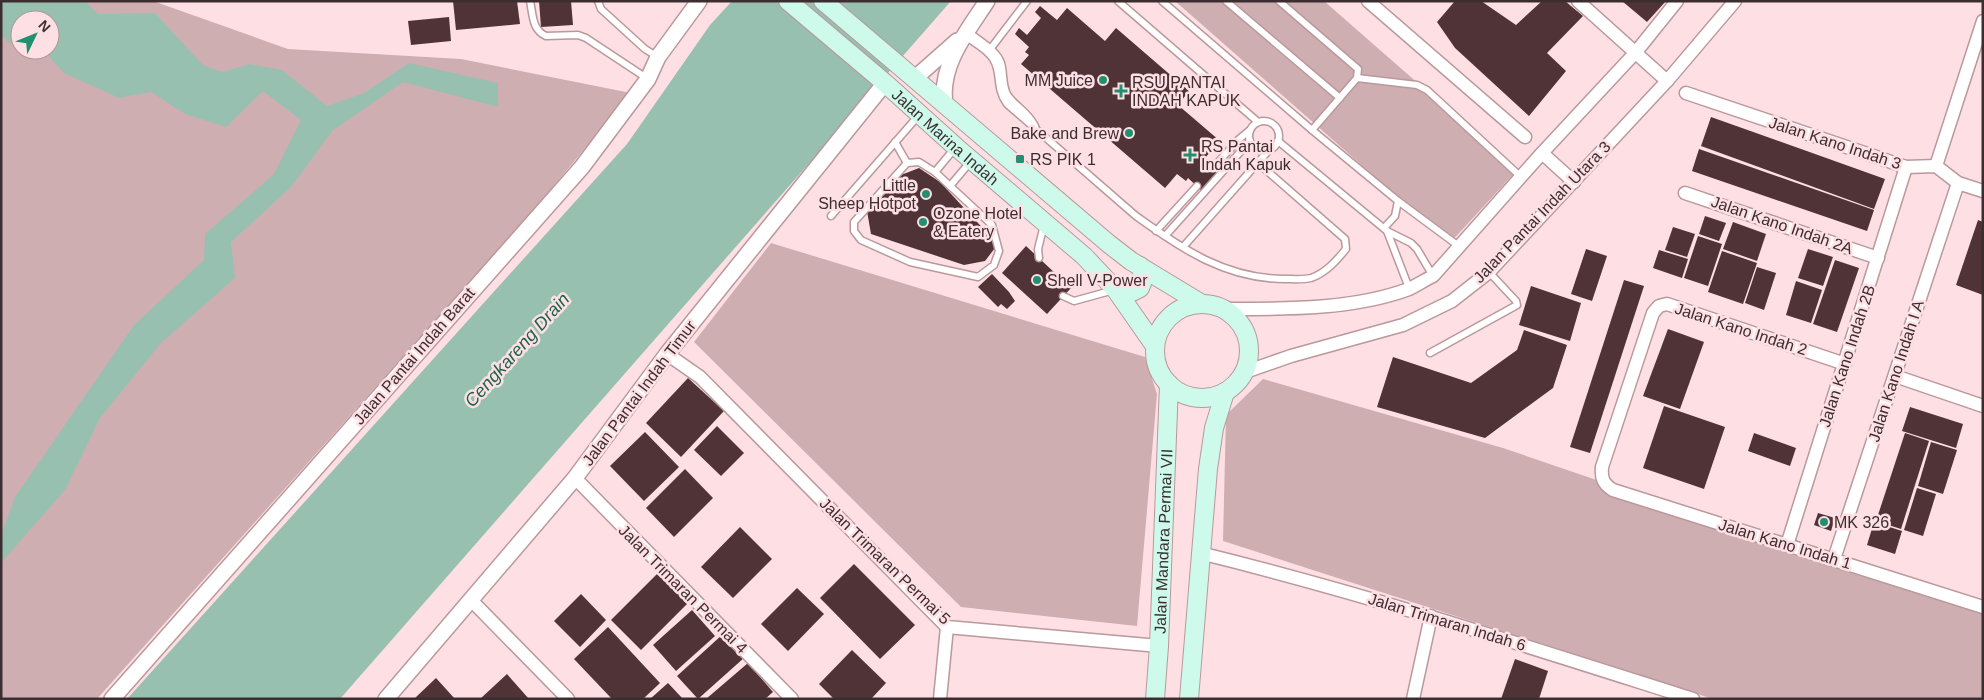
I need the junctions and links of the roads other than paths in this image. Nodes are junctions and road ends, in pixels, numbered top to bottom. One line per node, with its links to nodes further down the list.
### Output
1 (530, 1): 23 (lane)
2 (598, 1): 21 (lane)
3 (699, 1): 21 (street, Jalan Pantai Indah Barat)
4 (788, 1): 26 (main road, Jalan Marina Indah)
5 (823, 1): 24 (main road, Jalan Marina Indah)
6 (987, 1): 17 (street)
7 (1027, 1): 18 (lane)
8 (1118, 1): 31 (lane)
9 (1162, 1): 33 (lane)
10 (1226, 1): 28 (lane)
11 (1279, 1): 22 (lane)
12 (1578, 1): 20 (street)
13 (1677, 1): 20 (street)
14 (1735, 1): 25 (street, Jalan Pantai Indah Utara 3)
15 (1371, 2): 34 (street)
16 (1983, 21): 44 (street)
17 (967, 32): 18 (lane); 19 (lane); 24 (street); 29 (street)
18 (995, 42): 19 (lane)
19 (989, 51): 59 (lane)
20 (1636, 52): 25 (street); 40 (street)
21 (658, 58): 23 (street, Jalan Pantai Indah Barat)
22 (1357, 78): 28 (lane); 48 (lane)
23 (648, 79): 92 (street, Jalan Pantai Indah Barat)
24 (914, 79): 29 (main road, Jalan Marina Indah)
25 (1666, 81): 49 (street, Jalan Pantai Indah Utara 3)
26 (884, 82): 30 (main road, Jalan Marina Indah); 75 (street, Jalan Pantai Indah Timur)
27 (1686, 93): 46 (street, Jalan Kano Indah 3)
28 (1340, 98): 33 (lane)
29 (945, 104): 65 (main road, Jalan Marina Indah)
30 (920, 114): 37 (lane); 38 (main road, Jalan Marina Indah)
31 (1258, 122): 32 (lane); 36 (lane)
32 (1250, 130): 35 (lane); 45 (lane)
33 (1312, 130): 55 (lane)
34 (1525, 137)
35 (1250, 141): 39 (lane); 60 (lane)
36 (1278, 141): 39 (lane); 58 (lane)
37 (896, 142): 42 (lane); 56 (lane)
38 (956, 147): 41 (main road, Jalan Marina Indah); 47 (lane)
39 (1270, 150): 43 (lane)
40 (1542, 153): 48 (street); 49 (street)
41 (972, 160): 51 (lane); 57 (main road, Jalan Marina Indah)
42 (907, 163): 47 (lane); 51 (lane)
43 (1258, 164): 62 (lane); 62 (lane)
44 (1936, 166): 46 (street, Jalan Kano Indah 3); 50 (street)
45 (1214, 167)
46 (1906, 167): 64 (street, Jalan Kano Indah 2B)
47 (935, 172): 51 (lane)
48 (1521, 177): 61 (street)
49 (1574, 182): 66 (street, Jalan Pantai Indah Utara 3)
50 (1958, 183): 53 (street); 78 (street, Jalan Kano Indah I A)
51 (950, 186)
52 (1197, 186): 59 (lane)
53 (1983, 191)
54 (1685, 193): 64 (street, Jalan Kano Indah 2A)
55 (1398, 201): 58 (lane); 61 (lane)
56 (831, 216)
57 (1044, 221): 63 (lane); 69 (main road, Jalan Marina Indah)
58 (1385, 230): 67 (lane); 68 (lane)
59 (1156, 231): 60 (lane)
60 (1165, 236): 62 (lane)
61 (1460, 247): 67 (street)
62 (1183, 248)
63 (1038, 258)
64 (1878, 258): 76 (street, Jalan Kano Indah 2B)
65 (1140, 266): 69 (main road); 71 (main road, Jalan Marina Indah)
66 (1489, 272): 74 (lane); 77 (street, Jalan Pantai Indah Utara 3)
67 (1433, 276): 68 (street)
68 (1409, 288): 72 (street)
69 (1117, 292): 70 (lane); 73 (main road, Jalan Marina Indah)
70 (1063, 296)
71 (1202, 304): 72 (main road); 73 (main road)
72 (1225, 310): 77 (main road)
73 (1155, 346): 79 (main road)
74 (1430, 353)
75 (667, 354): 83 (street, Jalan Pantai Indah Timur); 90 (street, Jalan Trimaran Permai 5)
76 (1845, 364): 82 (street, Jalan Kano Indah 2); 84 (street, Jalan Kano Indah 2B)
77 (1244, 372): 80 (main road)
78 (1895, 376): 81 (street); 86 (street, Jalan Kano Indah I A)
79 (1169, 384): 80 (main road); 91 (main road, Jalan Mandara Permai VII)
80 (1225, 392): 85 (main road)
81 (1983, 406)
82 (1602, 467): 84 (street, Jalan Kano Indah 1)
83 (575, 478): 87 (street, Jalan Pantai Indah Timur); 95 (street, Jalan Trimaran Permai 4)
84 (1787, 545): 86 (street, Jalan Kano Indah 1)
85 (1200, 553): 89 (street, Jalan Trimaran Indah 6); 98 (main road)
86 (1834, 559): 88 (street, Jalan Kano Indah 1)
87 (471, 600): 93 (street, Jalan Pantai Indah Timur); 94 (street)
88 (1983, 607)
89 (1431, 616): 99 (street); 100 (street, Jalan Trimaran Indah 6)
90 (947, 627): 91 (street, Jalan Trimaran Permai 5); 96 (street)
91 (1159, 646): 97 (main road, Jalan Mandara Permai VII)
92 (112, 699)
93 (386, 699)
94 (568, 699)
95 (792, 699)
96 (940, 699)
97 (1155, 699)
98 (1189, 699)
99 (1414, 699)
100 (1693, 699)

